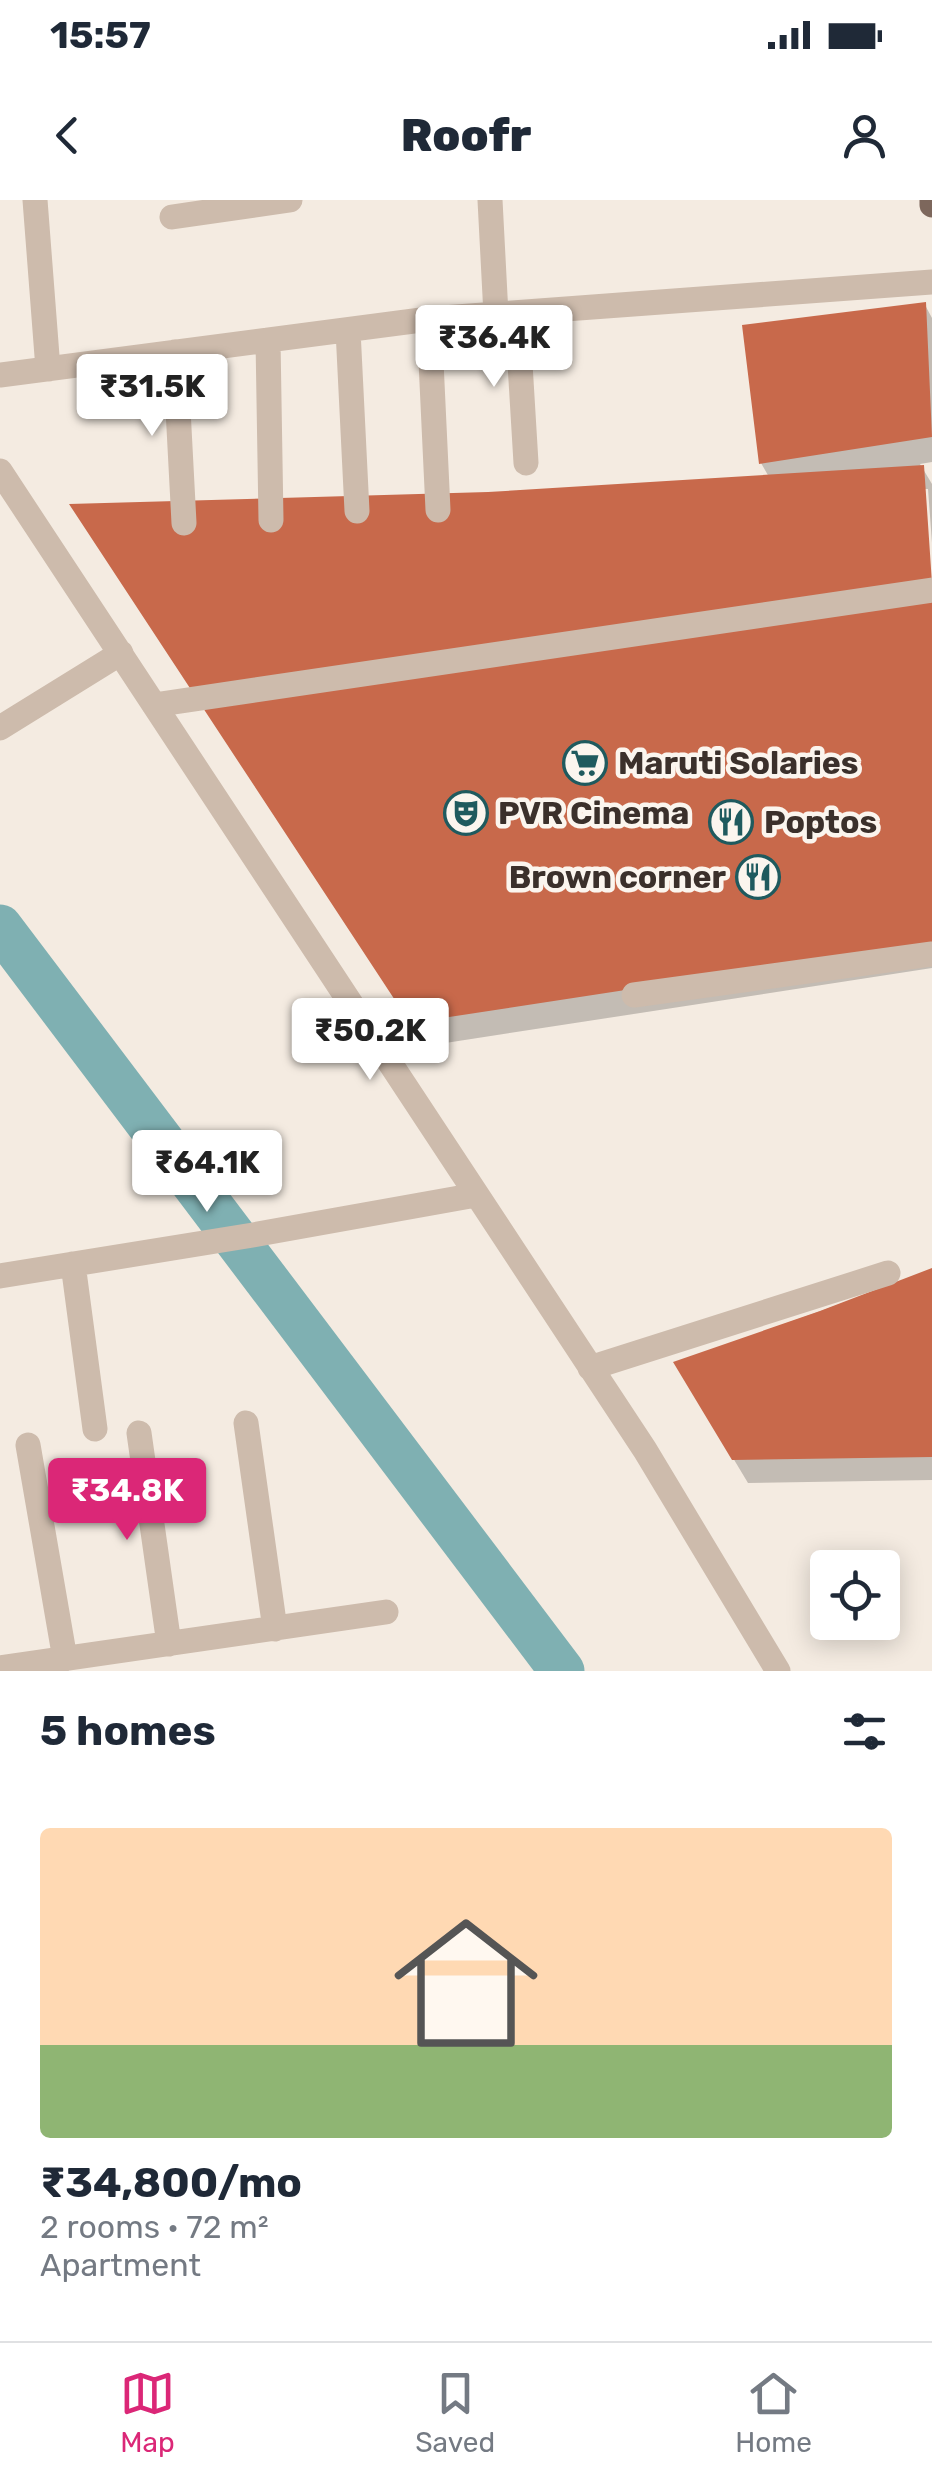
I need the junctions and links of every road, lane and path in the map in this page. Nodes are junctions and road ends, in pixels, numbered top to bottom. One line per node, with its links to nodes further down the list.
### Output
1 (35, 200): 11 (street)
2 (290, 200): 4 (street)
3 (490, 200): 6 (street)
4 (172, 217)
5 (932, 282): 6 (street)
6 (506, 315): 7 (street); 13 (street)
7 (430, 319): 8 (street); 15 (street)
8 (348, 330): 9 (street); 16 (street)
9 (268, 340): 10 (street); 17 (street)
10 (175, 352): 11 (street); 18 (street)
11 (48, 369): 12 (street)
12 (0, 376)
13 (526, 463)
14 (0, 470): 20 (street)
15 (438, 510)
16 (357, 511)
17 (271, 520)
18 (184, 522)
19 (932, 590): 21 (street)
20 (121, 653): 21 (street); 22 (street)
21 (154, 705): 25 (street)
22 (0, 728)
23 (932, 954): 24 (street)
24 (634, 995)
25 (476, 1195): 26 (street); 29 (street)
26 (73, 1264): 28 (street); 31 (street)
27 (888, 1273): 29 (street)
28 (0, 1276)
29 (590, 1368): 39 (street)
30 (246, 1423): 35 (street)
31 (96, 1429)
32 (139, 1433): 36 (street)
33 (28, 1445): 37 (street)
34 (386, 1612): 35 (street)
35 (274, 1628): 36 (street)
36 (169, 1644): 37 (street)
37 (66, 1659): 38 (street)
38 (0, 1668)
39 (778, 1671)

